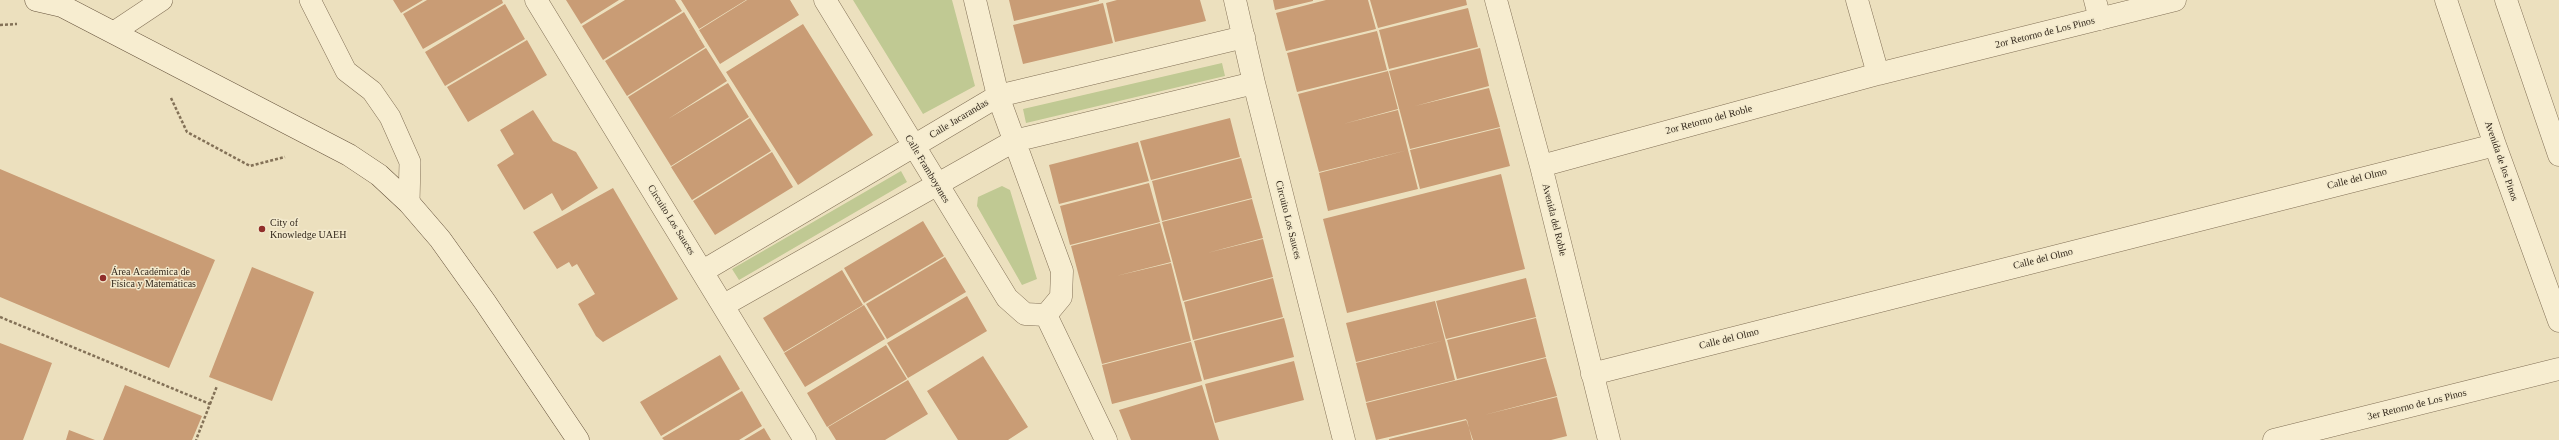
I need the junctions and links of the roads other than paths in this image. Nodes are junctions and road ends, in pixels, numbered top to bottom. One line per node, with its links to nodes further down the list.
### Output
1 (36, 0): 13 (street)
2 (162, 0): 15 (lane)
3 (310, 0): 27 (lane)
4 (536, 0): 28 (street, Circuito Los Sauces)
5 (825, 0): 23 (street, Calle Framboyanes)
6 (975, 0): 20 (street)
7 (1235, 0): 16 (street, Circuito Los Sauces)
8 (1496, 0): 25 (street, Avenida del Roble)
9 (1857, 0): 18 (street)
10 (2175, 0): 14 (street, 2or Retorno de Los Pinos)
11 (2446, 0): 22 (street, Avenida de los Pinos)
12 (2506, 0): 24 (street)
13 (58, 3): 15 (street)
14 (2097, 10): 17 (street, 2or Retorno de Los Pinos)
15 (114, 32): 27 (street)
16 (1244, 37): 19 (street, Circuito Los Sauces); 20 (street, Calle Jacarandas)
17 (1989, 47): 18 (street, 2or Retorno del Roble)
18 (1878, 74): 25 (street, 2or Retorno del Roble)
19 (1254, 83): 21 (street); 37 (street, Circuito Los Sauces)
20 (998, 96): 21 (street); 23 (street, Calle Jacarandas)
21 (1014, 141): 26 (street); 30 (street)
22 (2495, 144): 31 (street, Avenida de los Pinos); 33 (street, Calle del Olmo)
23 (913, 146): 26 (street, Calle Framboyanes); 28 (street, Calle Jacarandas)
24 (2559, 156)
25 (1541, 166): 33 (street, Avenida del Roble)
26 (936, 184): 29 (street); 30 (street, Calle Framboyanes)
27 (410, 203): 34 (street)
28 (703, 271): 29 (street, Circuito Los Sauces)
29 (724, 305): 35 (street, Circuito Los Sauces)
30 (1046, 315): 36 (street)
31 (2559, 321)
32 (2559, 369): 39 (street, 3er Retorno de Los Pinos)
33 (1592, 374): 38 (street, Avenida del Roble)
34 (578, 440)
35 (805, 440)
36 (1106, 440)
37 (1344, 440)
38 (1609, 440)
39 (2274, 440)

